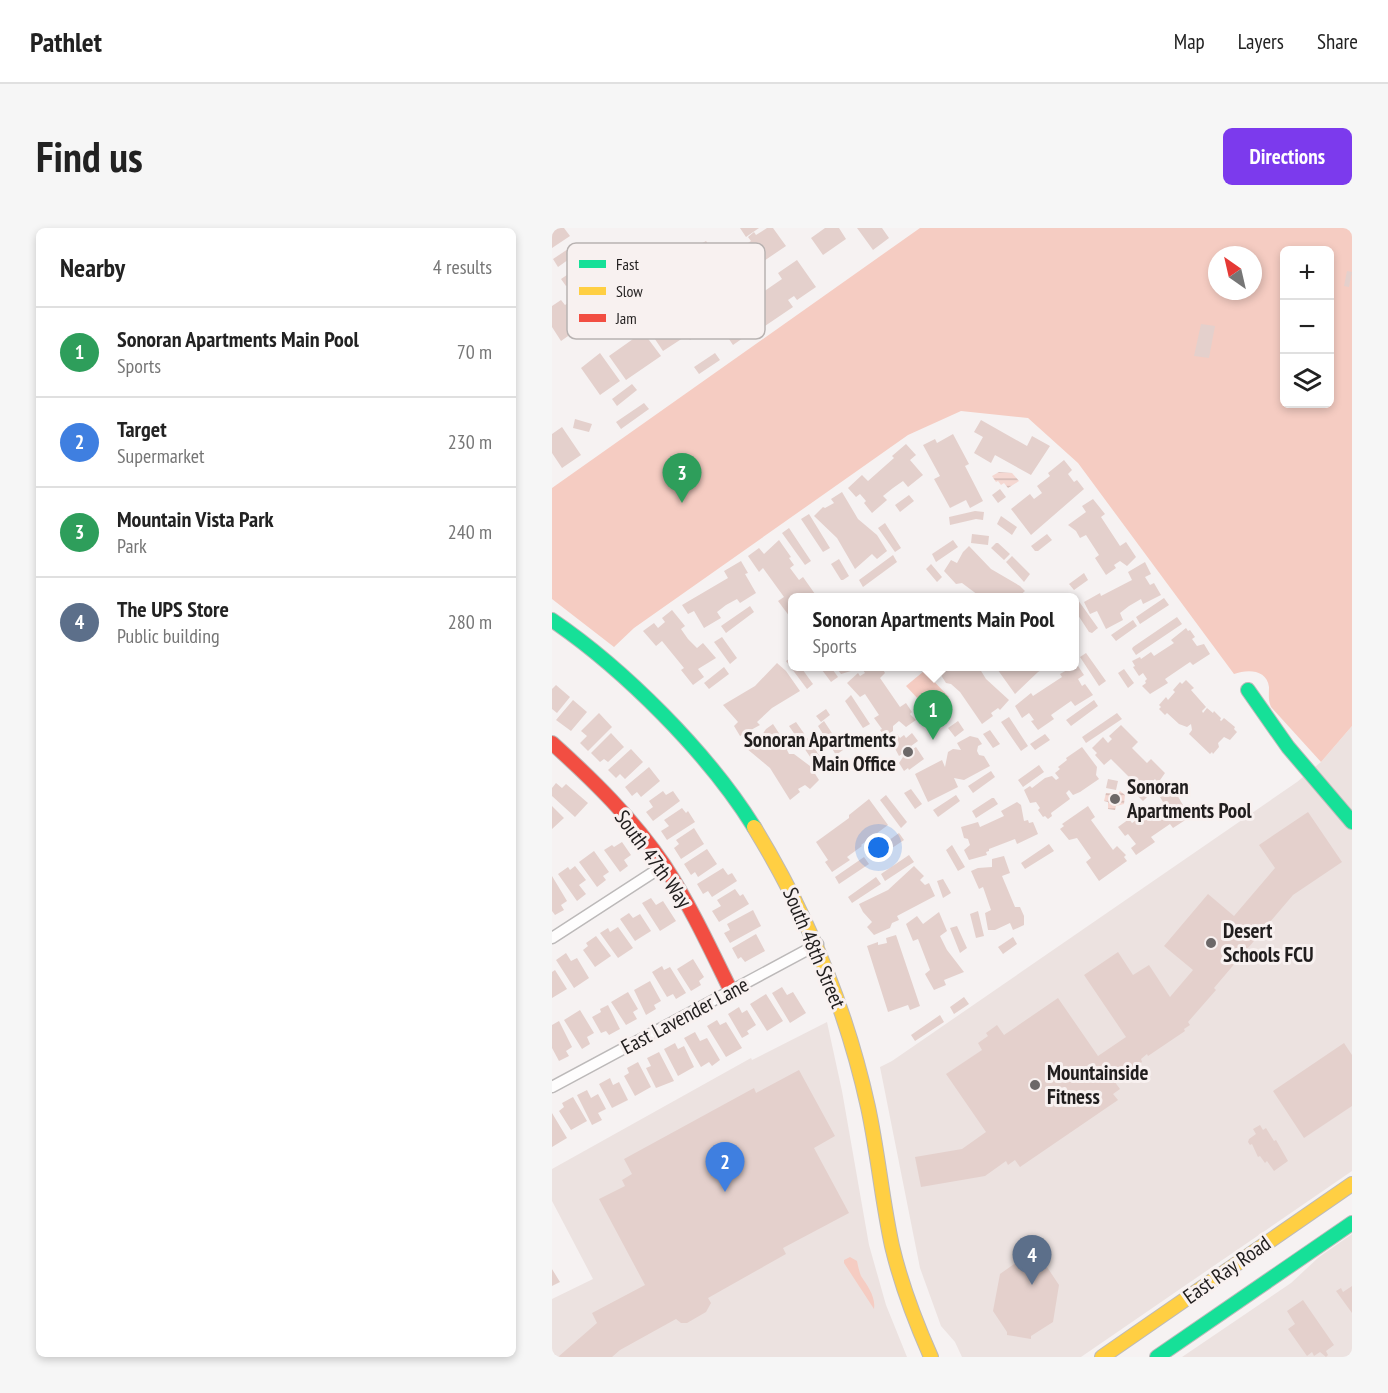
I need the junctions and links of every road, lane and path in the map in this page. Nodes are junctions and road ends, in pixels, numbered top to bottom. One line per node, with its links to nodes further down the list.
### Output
1 (552, 620): 7 (main road, South 48th Street)
2 (1248, 690): 4 (main road)
3 (555, 751): 5 (main road, South 47th Way)
4 (1352, 822)
5 (663, 867): 6 (street); 8 (main road, South 47th Way)
6 (552, 938)
7 (818, 944): 8 (street, East Lavender Lane); 12 (main road, South 48th Street)
8 (731, 991): 9 (street, East Lavender Lane)
9 (552, 1087)
10 (1352, 1184): 13 (main road, East Ray Road)
11 (1352, 1223): 14 (main road, East Ray Road)
12 (931, 1357)
13 (1102, 1357)
14 (1157, 1357)

